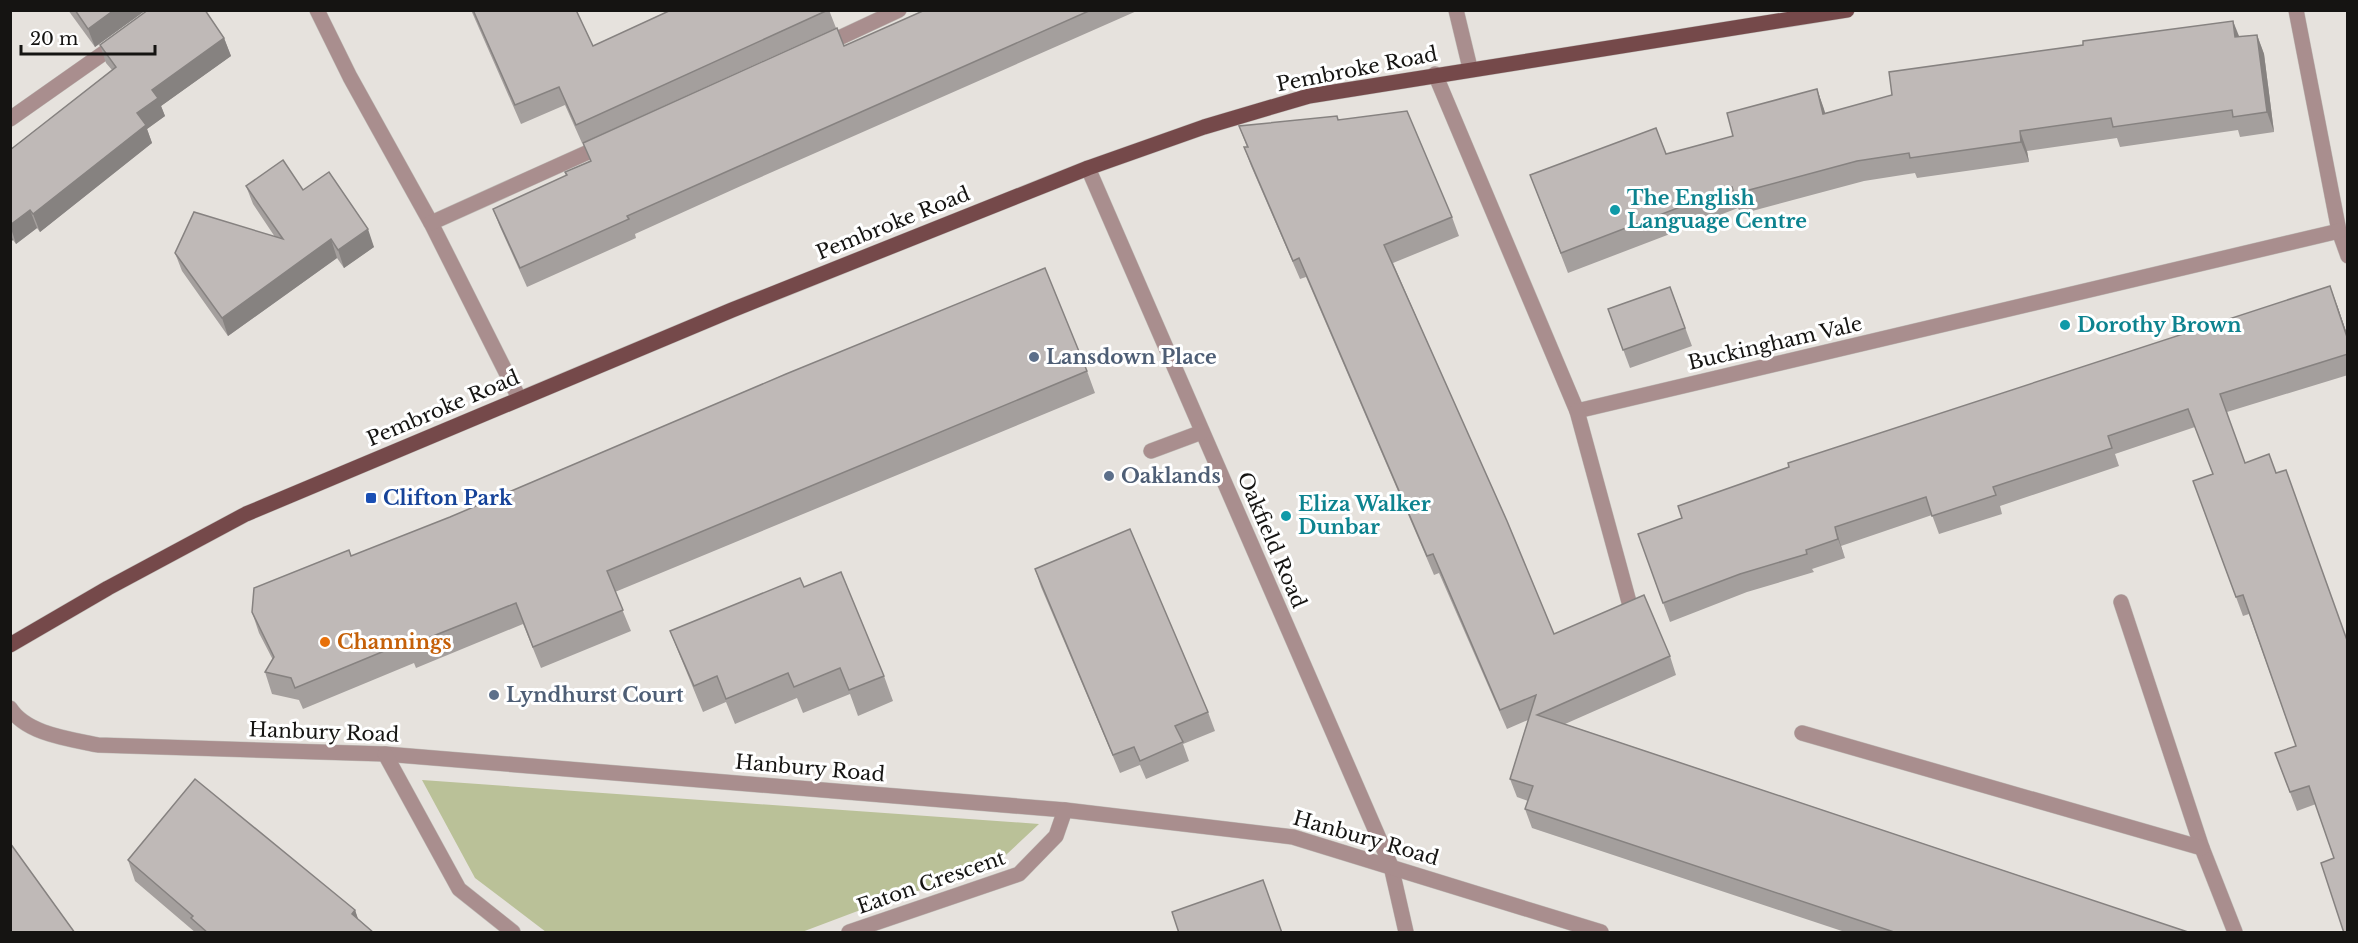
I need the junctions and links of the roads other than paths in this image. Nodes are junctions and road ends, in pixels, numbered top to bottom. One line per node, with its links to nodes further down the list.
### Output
1 (317, 10): 13 (street)
2 (899, 10): 7 (street)
3 (1456, 10): 8 (street)
4 (1847, 10): 8 (main road, Pembroke Road)
5 (2296, 10): 14 (street)
6 (135, 31): 10 (street)
7 (812, 50)
8 (1470, 68): 9 (main road, Pembroke Road)
9 (1435, 74): 12 (main road, Pembroke Road); 17 (street)
10 (10, 119)
11 (616, 139): 13 (street)
12 (1088, 168): 16 (main road, Pembroke Road); 18 (street, Oakfield Road)
13 (431, 223): 16 (street)
14 (2339, 231): 15 (street); 17 (street, Buckingham Vale)
15 (2348, 256)
16 (519, 398): 22 (main road, Pembroke Road)
17 (1577, 411): 20 (street)
18 (1202, 432): 19 (street); 28 (street, Oakfield Road)
19 (1151, 451)
20 (1629, 602)
21 (2121, 603): 27 (street)
22 (10, 645)
23 (10, 708): 25 (street, Hanbury Road)
24 (1802, 733): 27 (street)
25 (385, 754): 26 (street, Hanbury Road); 29 (street)
26 (1065, 810): 28 (street, Hanbury Road); 30 (street, Eaton Crescent)
27 (2202, 848): 33 (street)
28 (1391, 866): 31 (street, Oakfield Road); 32 (street, Hanbury Road)
29 (513, 933)
30 (849, 933)
31 (1406, 933)
32 (1601, 933)
33 (2235, 933)

